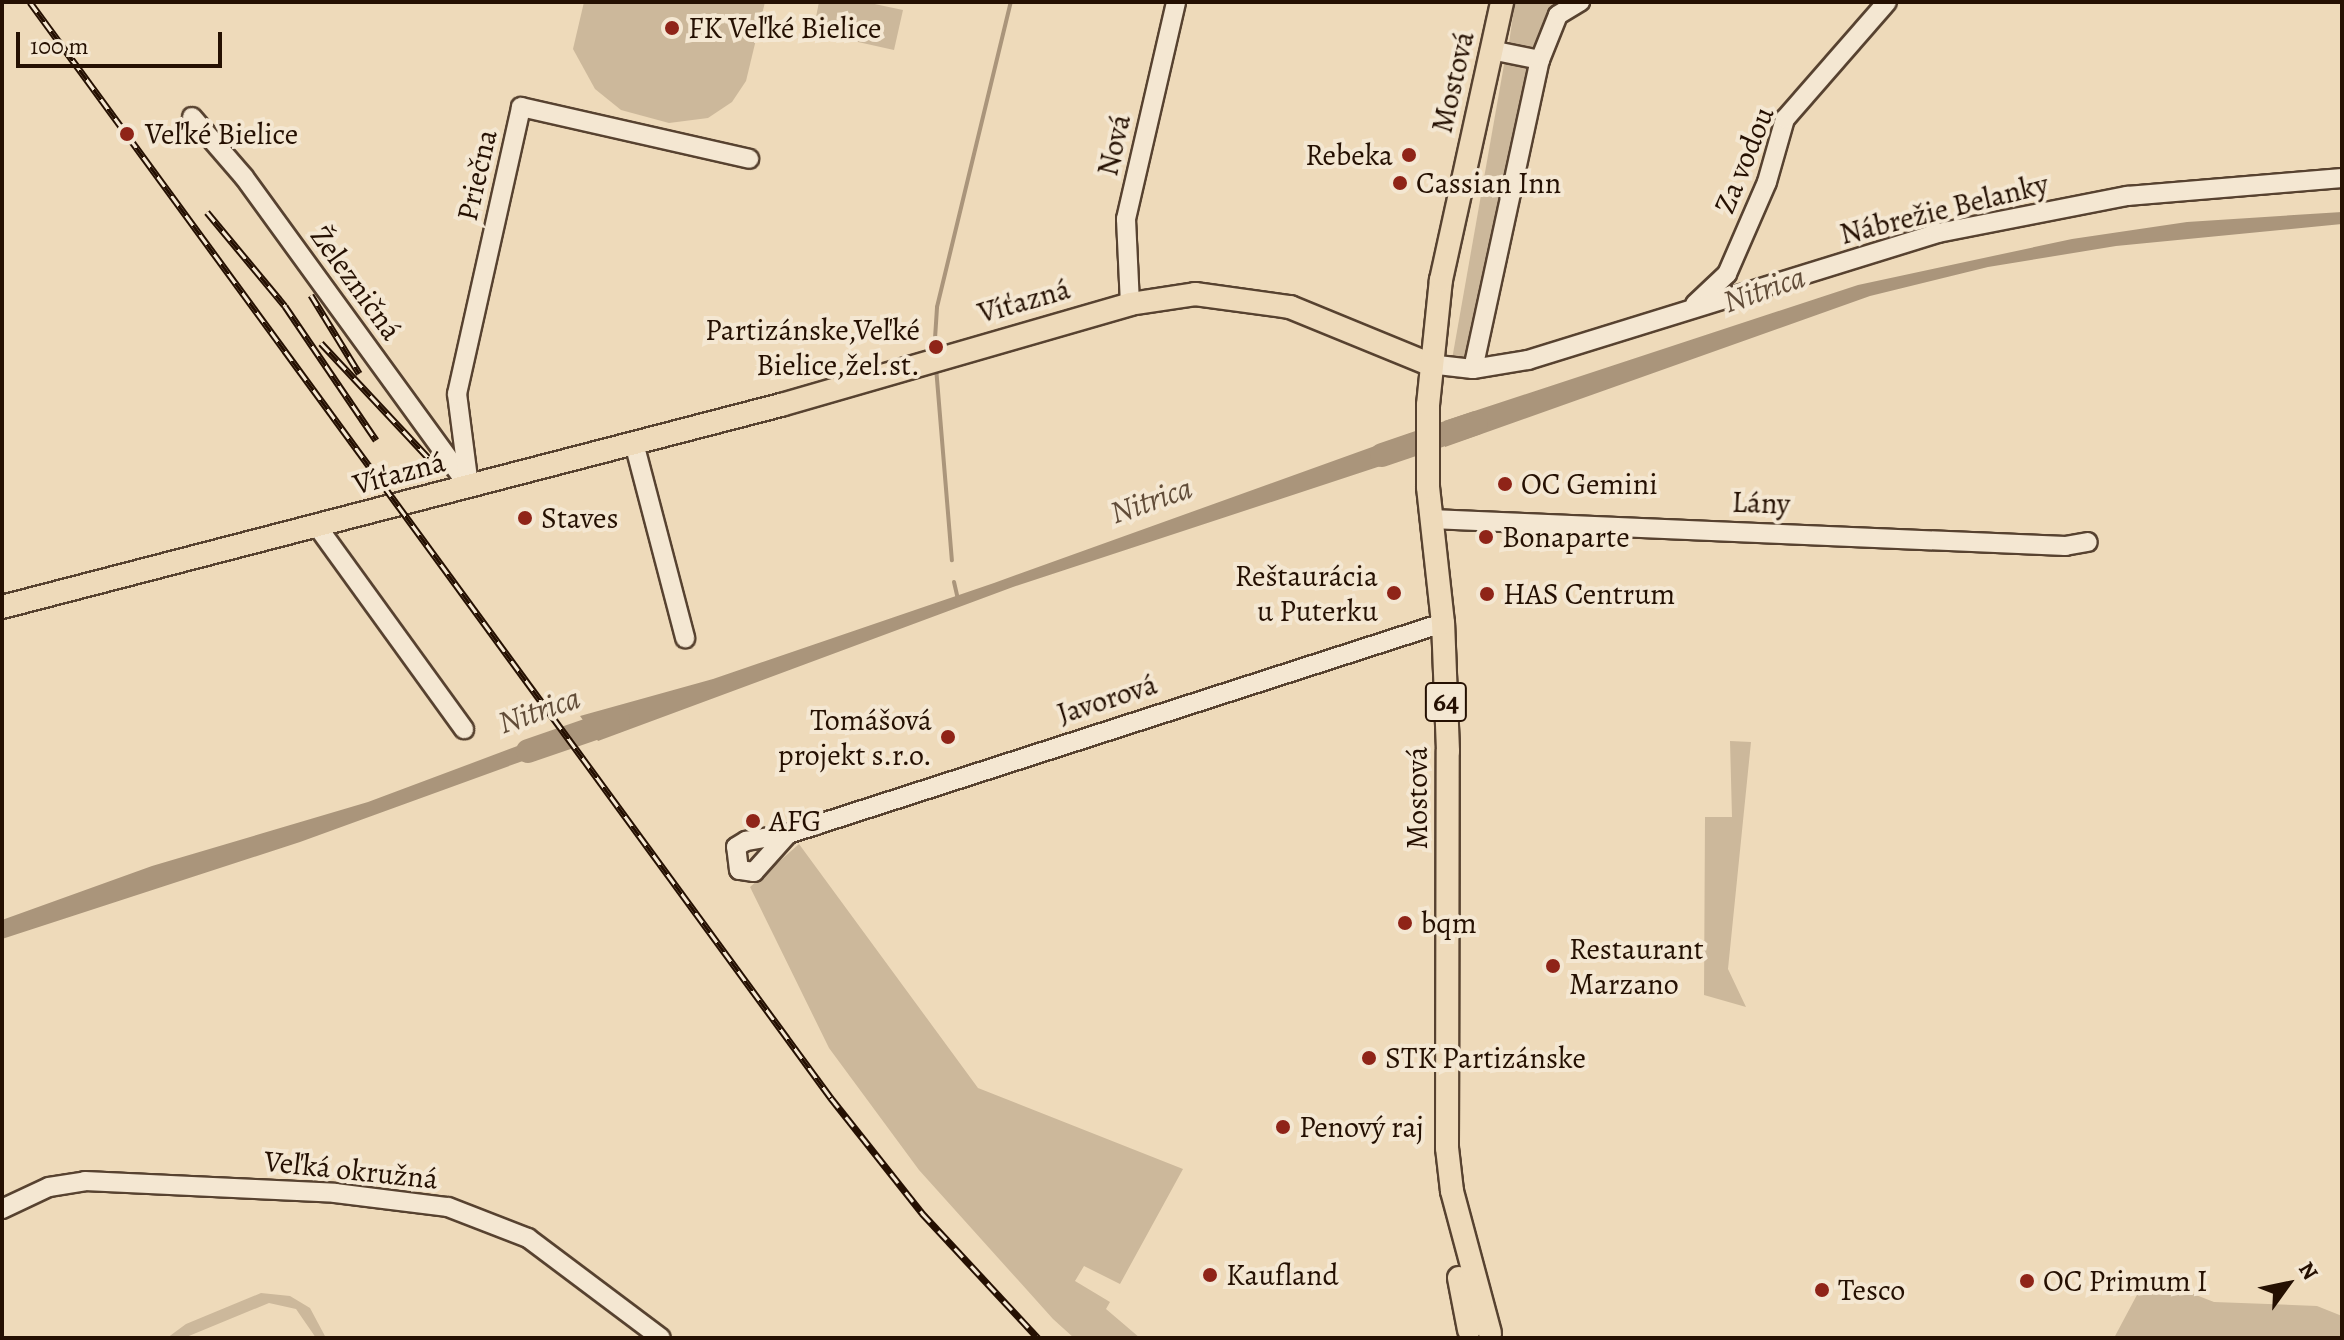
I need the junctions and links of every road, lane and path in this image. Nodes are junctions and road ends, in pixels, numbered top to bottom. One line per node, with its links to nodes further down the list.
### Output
1 (1176, 2): 10 (street, Nová)
2 (1502, 2): 5 (main road, Mostová / 64)
3 (1580, 2): 6 (street)
4 (1887, 2): 11 (street, Za vodou)
5 (1491, 50): 6 (street); 12 (main road, Mostová / 64)
6 (1540, 60): 13 (street)
7 (192, 117): 15 (street, Železničná)
8 (749, 159): 15 (street, Priečna)
9 (2342, 178): 11 (street, Nábrežie Belanky)
10 (1130, 304): 12 (main road, Víťazná); 14 (main road, Víťazná)
11 (1692, 306): 13 (street, Nábrežie Belanky)
12 (1429, 364): 13 (street, Nábrežie Belanky); 16 (main road, Mostová / 64)
13 (1473, 369)
14 (634, 443): 15 (main road, Víťazná); 21 (street)
15 (469, 486): 17 (main road, Víťazná)
16 (1431, 519): 18 (street, Lány); 20 (main road, Mostová / 64)
17 (317, 526): 19 (main road, Víťazná); 22 (street)
18 (2088, 542)
19 (2, 607)
20 (1443, 623): 23 (street, Javorová); 25 (main road, Mostová / 64)
21 (685, 638)
22 (464, 729)
23 (788, 834)
24 (2, 1209): 26 (street, Veľká okružná)
25 (1478, 1335)
26 (661, 1338)

